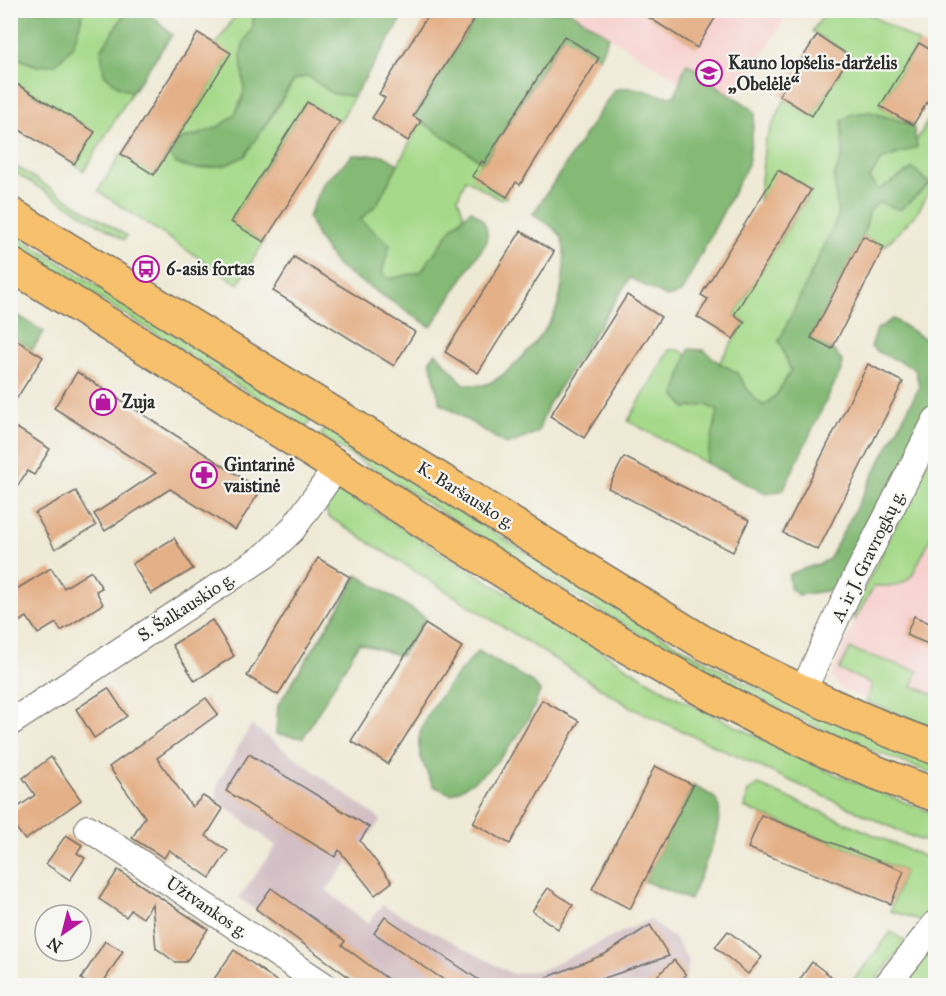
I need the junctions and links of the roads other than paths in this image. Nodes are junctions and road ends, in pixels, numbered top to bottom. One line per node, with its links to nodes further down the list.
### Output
1 (10, 214): 5 (main road, K. Baršausko g.)
2 (10, 264): 4 (main road)
3 (936, 420): 5 (street, A. ir J. Gravrogkų g.)
4 (337, 467): 6 (street, S. Šalkauskio g.); 8 (main road)
5 (802, 693): 7 (main road, K. Baršausko g.)
6 (10, 723)
7 (936, 748)
8 (936, 795)
9 (88, 828): 11 (street, Užtvankos g.)
10 (936, 923): 12 (street)
11 (325, 986)
12 (886, 986)

